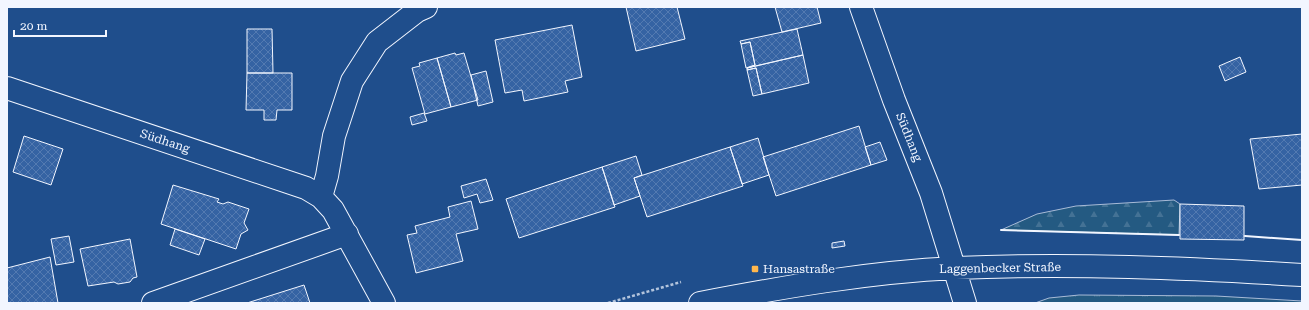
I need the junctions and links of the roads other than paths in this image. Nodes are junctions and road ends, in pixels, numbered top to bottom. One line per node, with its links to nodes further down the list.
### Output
1 (426, 7): 4 (street)
2 (861, 7): 6 (street, Südhang)
3 (7, 88): 4 (street, Südhang)
4 (321, 197): 5 (street, Südhang)
5 (347, 234): 8 (street); 9 (street, Südhang)
6 (956, 268): 7 (street, Laggenbecker Straße); 10 (street, Laggenbecker Straße); 11 (street)
7 (1302, 275)
8 (153, 303)
9 (384, 303)
10 (700, 303)
11 (965, 303)

